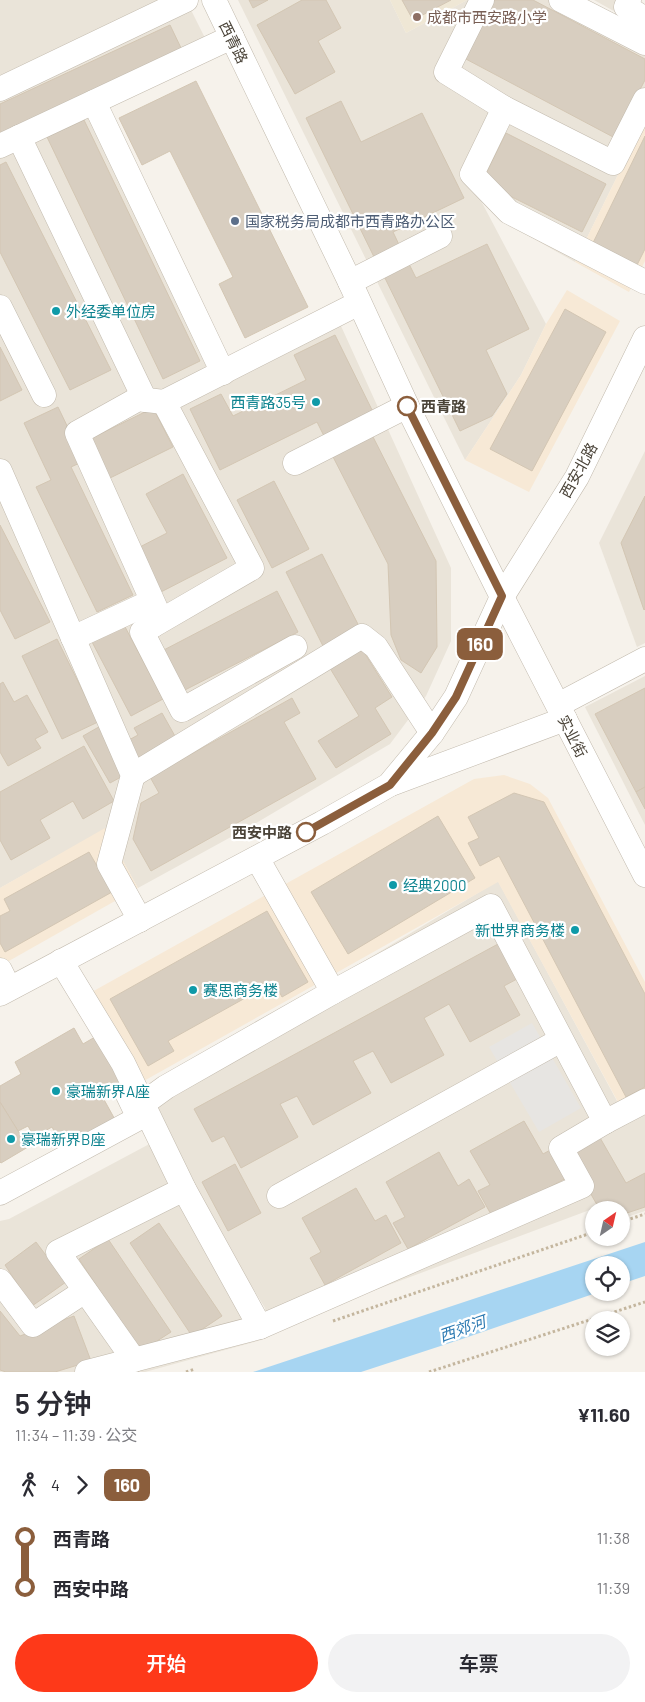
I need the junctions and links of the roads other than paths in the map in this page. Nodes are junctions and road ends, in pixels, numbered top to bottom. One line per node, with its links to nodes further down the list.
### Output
1 (186, 0): 9 (street)
2 (214, 0): 7 (street, 西青路)
3 (482, 0): 12 (street)
4 (562, 0): 8 (street)
5 (629, 0): 6 (street)
6 (645, 18)
7 (232, 37): 11 (street); 15 (street, 西青路)
8 (645, 42)
9 (0, 89)
10 (645, 100): 12 (street)
11 (94, 102): 13 (street); 21 (street)
12 (504, 108): 16 (street)
13 (10, 141): 23 (street)
14 (440, 236): 15 (street)
15 (350, 282): 17 (street, 西青路)
16 (645, 282)
17 (360, 303): 21 (street); 24 (street, 西青路)
18 (0, 307): 22 (street)
19 (645, 338): 20 (street, 西安北路)
20 (638, 368): 27 (street, 西安北路)
21 (223, 373): 23 (street)
22 (44, 395)
23 (154, 401): 28 (street); 28 (street)
24 (407, 406): 25 (street); 27 (street, 西青路)
25 (295, 463)
26 (0, 471): 29 (street)
27 (502, 596): 32 (street, 实业街); 33 (street)
28 (157, 624): 29 (street); 30 (street)
29 (73, 638): 34 (street)
30 (295, 647)
31 (645, 659): 32 (street)
32 (561, 712): 35 (street); 37 (street, 实业街)
33 (432, 733): 34 (street); 35 (street)
34 (133, 775): 38 (street)
35 (390, 785): 36 (street)
36 (257, 858): 38 (street); 41 (street)
37 (641, 860)
38 (140, 920): 39 (street)
39 (61, 962): 40 (street); 43 (street)
40 (2, 981)
41 (333, 992): 42 (street); 44 (street)
42 (561, 1040): 46 (street); 49 (street)
43 (123, 1063): 47 (street); 48 (street)
44 (148, 1100)
45 (645, 1101): 46 (street)
46 (605, 1122): 52 (street)
47 (184, 1189): 51 (street); 52 (street)
48 (0, 1193)
49 (279, 1196)
50 (0, 1281): 51 (street)
51 (85, 1291): 53 (street)
52 (260, 1326): 53 (street)
53 (134, 1360): 54 (street)
54 (88, 1372)

